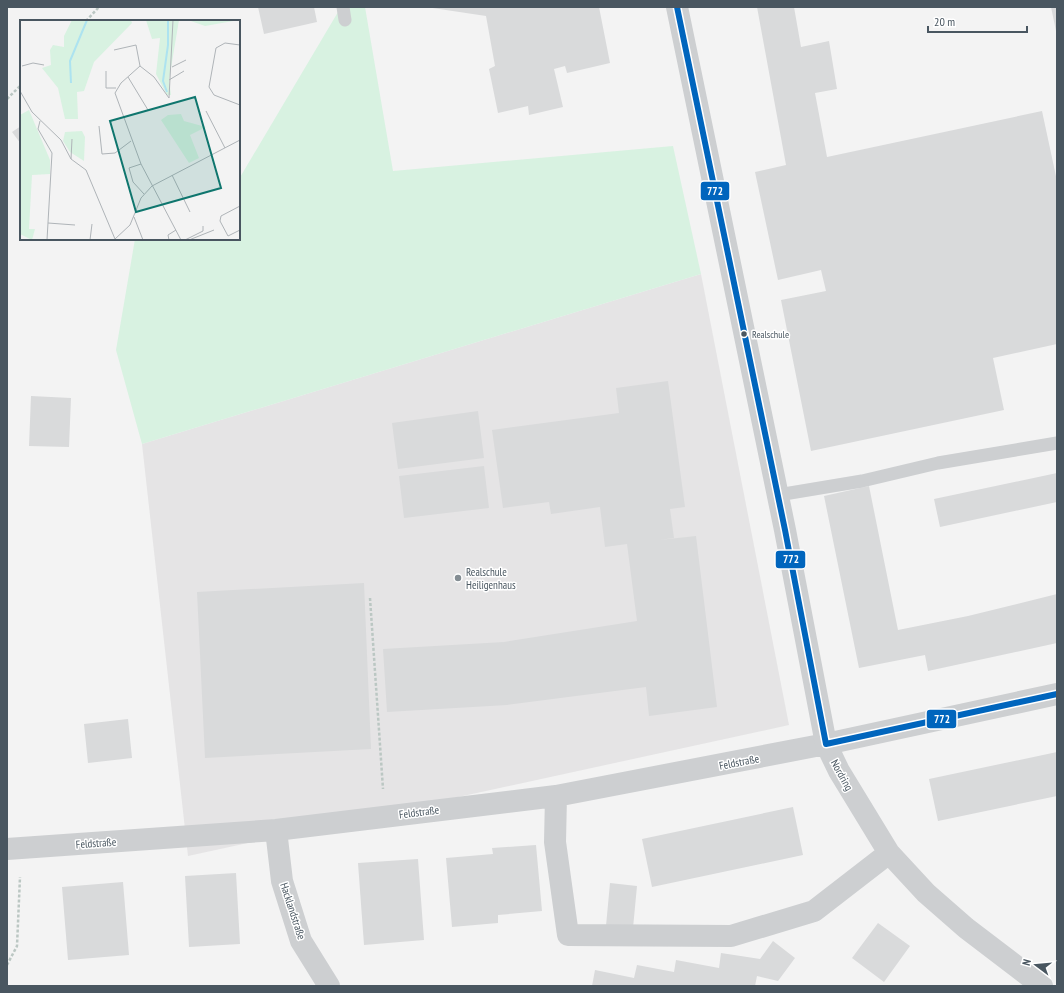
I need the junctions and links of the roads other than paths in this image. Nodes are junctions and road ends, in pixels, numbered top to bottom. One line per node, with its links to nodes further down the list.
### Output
1 (677, 7): 3 (street, Nordring)
2 (1057, 444): 3 (lane)
3 (778, 495): 5 (street, Nordring)
4 (1057, 694): 5 (street, Feldstraße)
5 (826, 744): 6 (street, Feldstraße); 9 (street, Nordring)
6 (556, 796): 7 (street, Feldstraße); 9 (street)
7 (276, 830): 8 (street, Feldstraße); 10 (street, Hacklandstraße)
8 (14, 849)
9 (889, 853): 11 (street, Nordring)
10 (329, 986)
11 (1042, 986)

